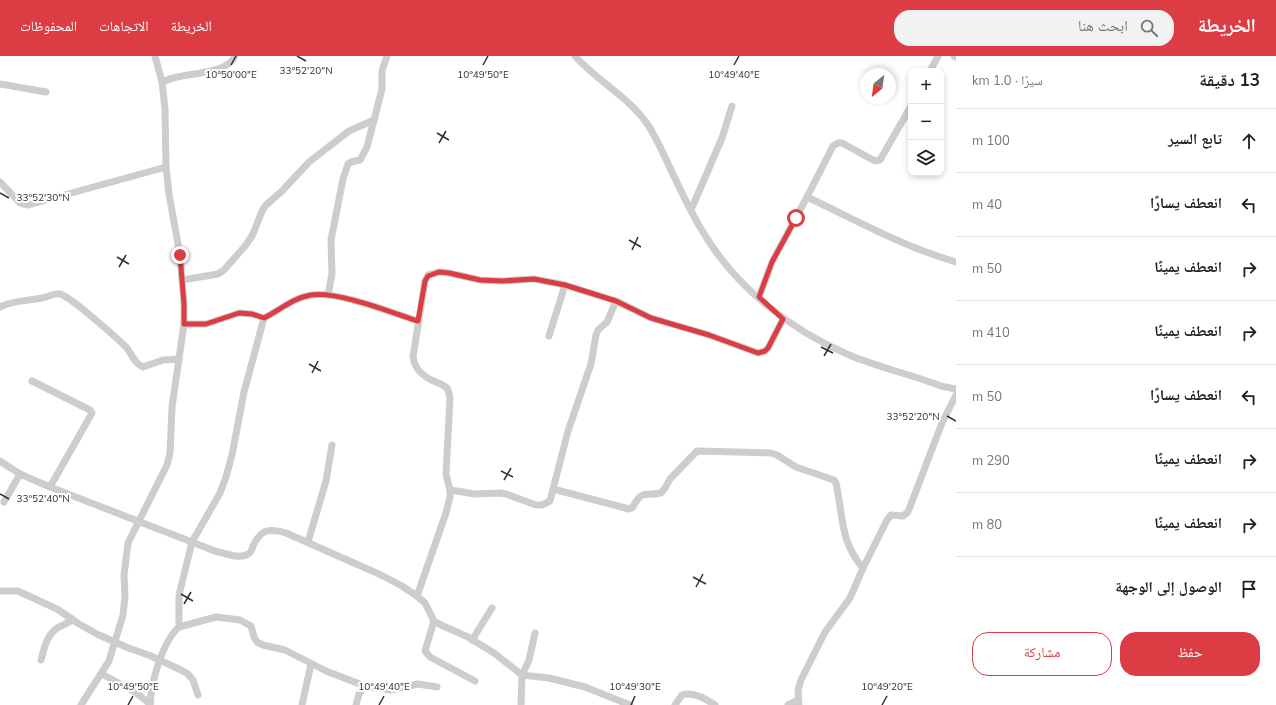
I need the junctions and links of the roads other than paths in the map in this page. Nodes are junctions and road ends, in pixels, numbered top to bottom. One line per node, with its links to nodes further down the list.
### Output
1 (155, 56): 7 (street)
2 (235, 56): 7 (street)
3 (387, 56): 12 (street)
4 (576, 56): 16 (street)
5 (938, 56): 6 (street)
6 (932, 68)
7 (162, 82): 13 (street)
8 (0, 84): 9 (street)
9 (46, 92)
10 (732, 106): 16 (street)
11 (908, 111): 15 (street)
12 (374, 120): 18 (street); 20 (street)
13 (166, 167): 14 (street); 18 (street)
14 (0, 182)
15 (807, 197): 17 (street); 21 (street)
16 (691, 210): 21 (street)
17 (956, 262)
18 (182, 280): 27 (street)
19 (565, 285): 22 (street); 26 (street); 28 (street)
20 (328, 295): 24 (street); 26 (street)
21 (759, 297): 25 (street)
22 (616, 301): 25 (street); 37 (street)
23 (0, 307): 29 (street)
24 (264, 318): 27 (street); 41 (street)
25 (783, 319): 31 (street)
26 (418, 321): 38 (street)
27 (184, 324): 29 (street)
28 (548, 336)
29 (179, 359): 40 (street)
30 (32, 381): 36 (street)
31 (956, 389)
32 (956, 395): 43 (street)
33 (332, 445): 42 (street)
34 (0, 461): 35 (street)
35 (20, 474): 36 (street); 39 (street)
36 (50, 487): 40 (street)
37 (552, 489): 38 (street); 43 (street)
38 (450, 490): 45 (street)
39 (4, 502)
40 (139, 521): 41 (street); 52 (street)
41 (192, 542): 42 (street); 49 (street)
42 (308, 542): 45 (street)
43 (863, 568): 62 (street)
44 (0, 590): 47 (street)
45 (417, 596): 48 (street)
46 (492, 608): 51 (street)
47 (72, 619): 52 (street); 53 (street)
48 (434, 621): 51 (street); 58 (street)
49 (179, 627): 54 (street); 55 (street)
50 (535, 632): 57 (street)
51 (472, 640): 57 (street)
52 (115, 642): 54 (street); 56 (street)
53 (41, 660)
54 (160, 660): 61 (street); 63 (street)
55 (311, 664): 59 (street); 65 (street)
56 (102, 674): 63 (street); 64 (street)
57 (522, 675): 67 (street); 68 (street)
58 (475, 681)
59 (365, 686): 60 (street); 66 (street)
60 (437, 687)
61 (198, 695)
62 (798, 703): 71 (street)
63 (150, 704)
64 (81, 705)
65 (302, 705)
66 (356, 705)
67 (521, 705)
68 (630, 705)
69 (675, 705): 70 (street)
70 (715, 705)
71 (788, 705)

